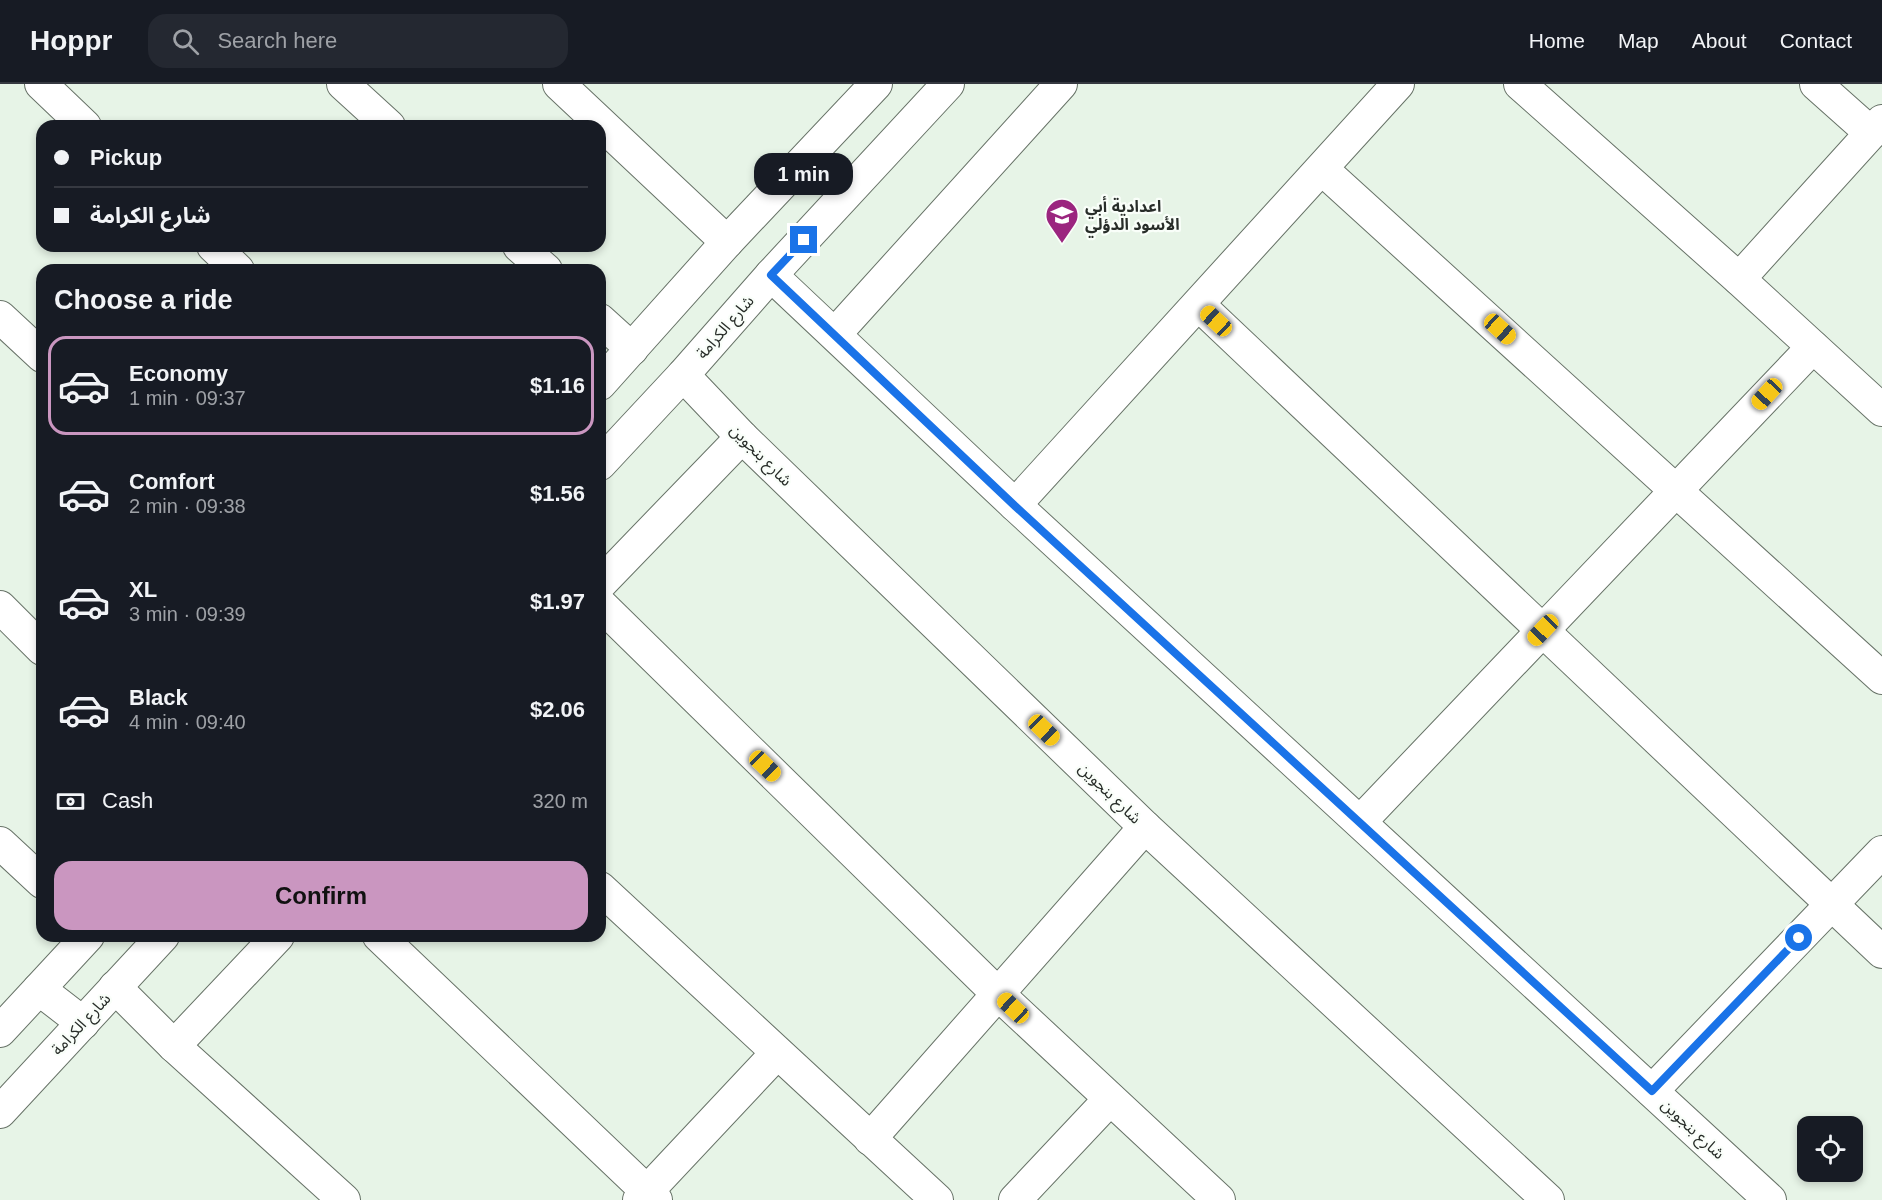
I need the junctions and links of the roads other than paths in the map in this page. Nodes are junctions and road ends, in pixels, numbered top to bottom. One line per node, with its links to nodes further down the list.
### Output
1 (41, 84): 10 (street)
2 (343, 84): 11 (street)
3 (559, 84): 12 (street)
4 (876, 84): 16 (street)
5 (948, 84): 21 (street, شارع الكرامة)
6 (1061, 84): 26 (street)
7 (1398, 84): 15 (street)
8 (1520, 84): 22 (street)
9 (1816, 84): 13 (street)
10 (80, 120)
11 (382, 120)
12 (597, 120)
13 (1876, 127): 22 (street)
14 (606, 128): 16 (street)
15 (1322, 169): 23 (street); 35 (street)
16 (727, 242): 29 (street)
17 (219, 252): 19 (street)
18 (526, 252): 20 (street)
19 (232, 264)
20 (539, 264)
21 (771, 275): 26 (street, شارع بنجوين); 30 (street, شارع الكرامة)
22 (1739, 279): 27 (street)
23 (1199, 305): 36 (street); 40 (street)
24 (0, 316): 28 (street)
25 (606, 326): 29 (street)
26 (835, 334): 36 (street, شارع بنجوين)
27 (1813, 347): 32 (street); 35 (street)
28 (36, 350)
29 (632, 350): 31 (street)
30 (683, 375): 33 (street, شارع بنجوين); 34 (street, شارع الكرامة)
31 (606, 378)
32 (1882, 410)
33 (742, 437): 37 (street); 44 (street, شارع بنجوين)
34 (606, 458)
35 (1677, 490): 40 (street); 42 (street)
36 (1015, 506): 43 (street, شارع بنجوين)
37 (606, 578)
38 (0, 608): 41 (street)
39 (606, 610): 57 (street)
40 (1543, 630): 43 (street); 49 (street)
41 (36, 643)
42 (1882, 678)
43 (1360, 822): 62 (street, شارع بنجوين)
44 (1145, 827): 57 (street); 71 (street, شارع بنجوين)
45 (0, 843): 47 (street)
46 (1882, 852): 49 (street)
47 (36, 876)
48 (606, 894): 61 (street)
49 (1832, 904): 54 (street); 62 (street)
50 (82, 942): 56 (street)
51 (157, 942): 55 (street, شارع الكرامة)
52 (272, 942): 60 (street)
53 (385, 942): 66 (street)
54 (1882, 952)
55 (116, 987): 58 (street, شارع الكرامة); 60 (street)
56 (39, 989): 58 (street); 59 (street)
57 (997, 993): 63 (street); 65 (street)
58 (83, 1023): 64 (street, شارع الكرامة)
59 (1, 1029)
60 (174, 1046): 67 (street)
61 (777, 1053): 65 (street); 66 (street)
62 (1652, 1091): 72 (street, شارع بنجوين)
63 (1110, 1099): 69 (street); 70 (street)
64 (0, 1112)
65 (870, 1139): 68 (street)
66 (648, 1197)
67 (342, 1200)
68 (937, 1200)
69 (1015, 1200)
70 (1219, 1200)
71 (1548, 1200)
72 (1770, 1200)

